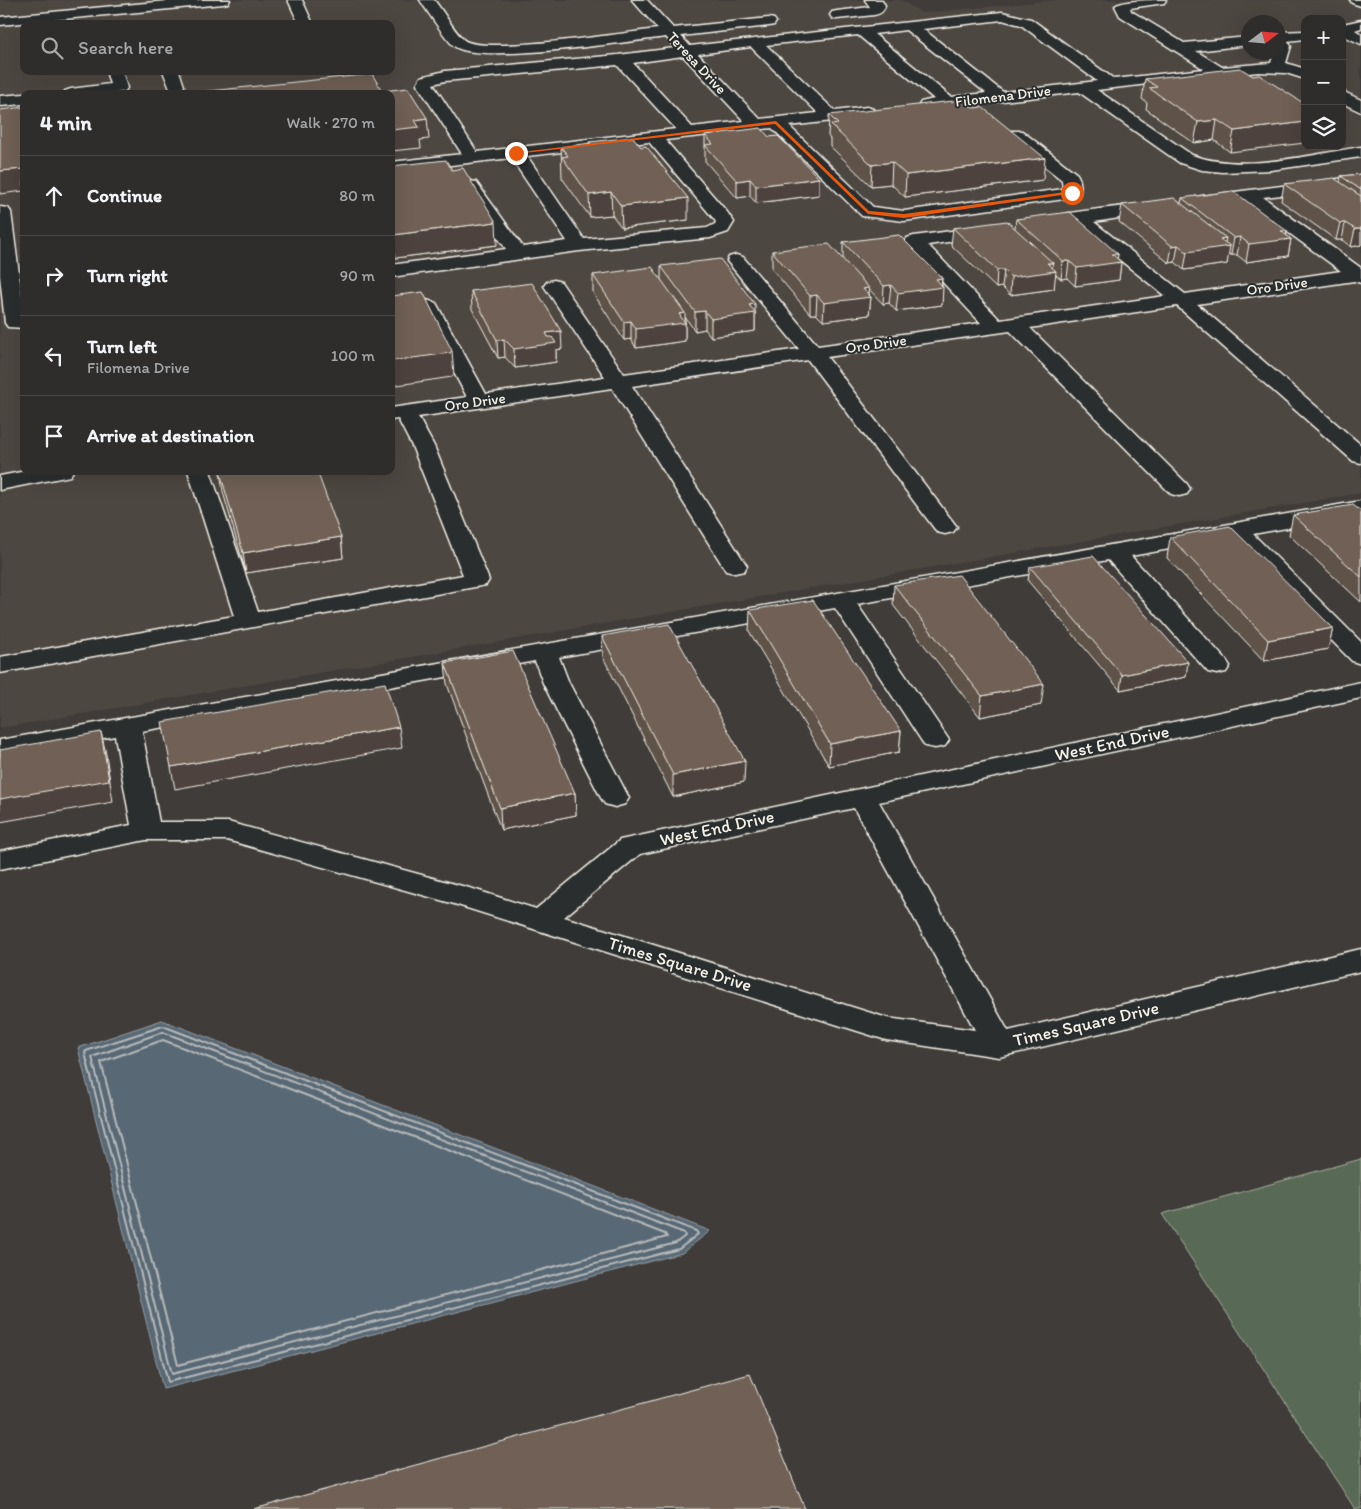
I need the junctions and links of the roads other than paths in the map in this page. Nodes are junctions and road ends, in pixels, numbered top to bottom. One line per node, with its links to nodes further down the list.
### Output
1 (223, 0): 10 (street)
2 (295, 0): 15 (street)
3 (427, 0): 22 (street)
4 (639, 0): 22 (street, Teresa Drive)
5 (872, 0): 12 (street)
6 (1159, 0): 28 (street)
7 (1357, 0): 8 (street)
8 (1361, 2)
9 (131, 4): 10 (street); 11 (street)
10 (151, 7): 14 (street)
11 (91, 12): 13 (street)
12 (826, 16)
13 (6, 17)
14 (153, 20)
15 (304, 20)
16 (780, 21): 22 (street)
17 (1361, 24): 19 (street)
18 (910, 26): 20 (street); 36 (street); 42 (street)
19 (1346, 28)
20 (862, 31): 26 (street); 47 (street)
21 (1346, 31): 25 (street)
22 (668, 32): 29 (street, Teresa Drive)
23 (1301, 36): 24 (street)
24 (1286, 38)
25 (1361, 40)
26 (754, 42): 29 (street); 52 (street)
27 (1241, 42): 28 (street)
28 (1180, 48): 33 (street)
29 (685, 51): 30 (street); 55 (street, Teresa Drive)
30 (618, 60): 56 (street); 61 (street)
31 (1283, 60): 32 (street)
32 (1282, 67): 33 (street, Filomena Drive); 34 (street)
33 (1218, 72): 36 (street, Filomena Drive); 37 (street)
34 (1301, 73)
35 (115, 75): 39 (street)
36 (1111, 84): 38 (street, Filomena Drive)
37 (1251, 85)
38 (1082, 87): 42 (street, Filomena Drive); 59 (street)
39 (103, 90)
40 (1361, 90): 41 (street)
41 (1346, 93)
42 (1000, 97): 45 (street, Filomena Drive)
43 (1346, 97): 49 (street)
44 (20, 99): 46 (street)
45 (971, 100): 47 (street, Filomena Drive); 51 (street)
46 (0, 101)
47 (948, 103): 48 (street, Filomena Drive)
48 (909, 107)
49 (1361, 107)
50 (880, 111): 52 (street)
51 (986, 112)
52 (831, 116): 53 (street)
53 (776, 123): 54 (street); 55 (street)
54 (1002, 124)
55 (756, 125): 56 (street)
56 (688, 133): 57 (street)
57 (653, 137): 60 (street); 70 (street)
58 (1346, 143): 59 (street)
59 (1361, 152)
60 (516, 153): 61 (street); 70 (street)
61 (473, 158): 62 (street)
62 (452, 160): 63 (street); 71 (street)
63 (395, 167)
64 (1361, 181): 65 (street)
65 (1247, 194): 67 (street); 74 (street)
66 (6, 211): 78 (street)
67 (1078, 218): 68 (street); 76 (street)
68 (1020, 227)
69 (1001, 230): 79 (street)
70 (579, 245): 71 (street)
71 (518, 254): 73 (street)
72 (736, 261): 80 (street)
73 (395, 270)
74 (1360, 275): 76 (street, Oro Drive)
75 (554, 286): 81 (street)
76 (1181, 300): 79 (street, Oro Drive); 84 (street)
77 (395, 308): 82 (street)
78 (20, 322)
79 (1006, 325): 80 (street, Oro Drive); 88 (street)
80 (813, 353): 81 (street, Oro Drive); 90 (street)
81 (619, 382): 82 (street, Oro Drive); 93 (street)
82 (480, 402): 83 (street, Oro Drive)
83 (398, 414): 95 (street)
84 (1361, 456)
85 (41, 475): 87 (street)
86 (200, 475): 95 (street)
87 (0, 483)
88 (1179, 489)
89 (1361, 508): 91 (street)
90 (946, 527)
91 (1235, 530): 92 (street); 97 (street)
92 (1114, 552): 94 (street); 99 (street)
93 (735, 566)
94 (841, 599): 96 (street); 102 (street)
95 (248, 620): 98 (street)
96 (544, 652): 101 (street); 105 (street)
97 (1361, 656)
98 (0, 665)
99 (1217, 666)
100 (1361, 690): 104 (street, West End Drive)
101 (127, 725): 103 (street); 106 (street)
102 (935, 740)
103 (0, 748)
104 (862, 797): 108 (street, West End Drive); 110 (street)
105 (615, 798)
106 (146, 831): 107 (street, Times Square Drive); 108 (street, Times Square Drive)
107 (0, 860)
108 (541, 920): 110 (street, Times Square Drive)
109 (1361, 960): 110 (street, Times Square Drive)
110 (999, 1045)

